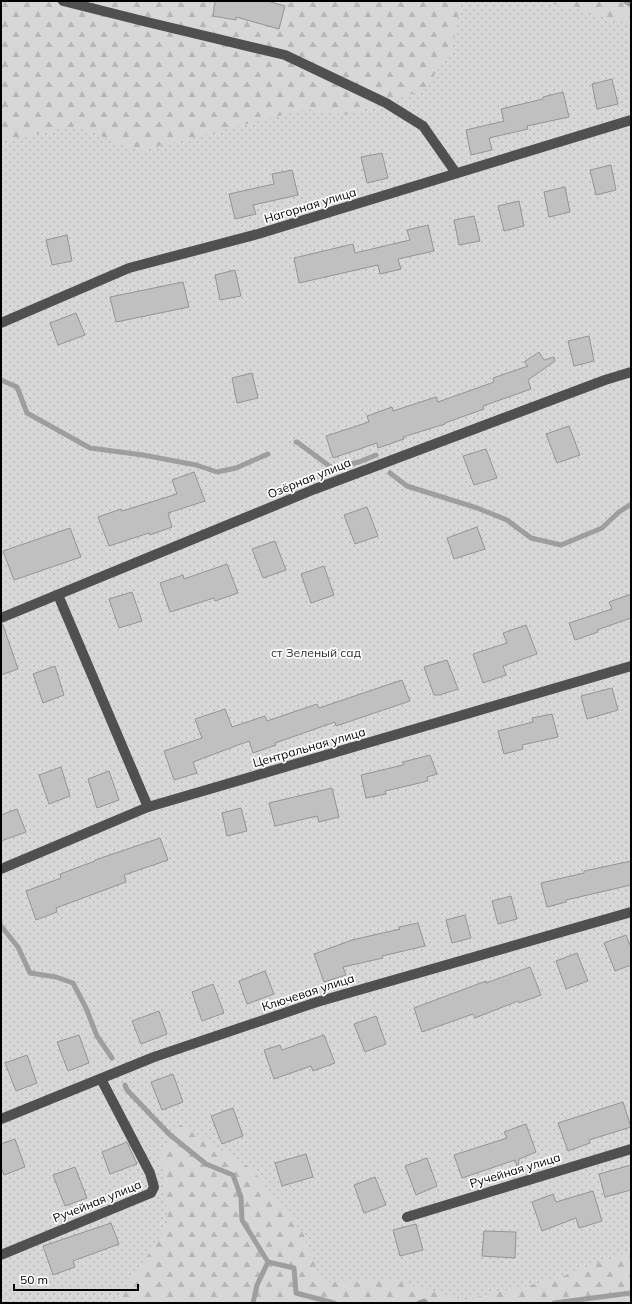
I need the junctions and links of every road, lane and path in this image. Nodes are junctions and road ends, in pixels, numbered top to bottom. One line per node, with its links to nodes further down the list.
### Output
1 (63, 1): 3 (street)
2 (631, 120): 3 (street, Нагорная улица)
3 (456, 173): 4 (street, Нагорная улица)
4 (1, 323)
5 (631, 372): 6 (street, Озёрная улица)
6 (58, 595): 7 (street, Озёрная улица); 9 (street)
7 (1, 618)
8 (631, 666): 9 (street, Центральная улица)
9 (148, 807): 10 (street, Центральная улица)
10 (1, 869)
11 (631, 912): 12 (street, Ключевая улица)
12 (101, 1079): 13 (street, Ключевая улица); 16 (street, Ручейная улица)
13 (1, 1119)
14 (631, 1149): 15 (street, Ручейная улица)
15 (407, 1217)
16 (1, 1255)

